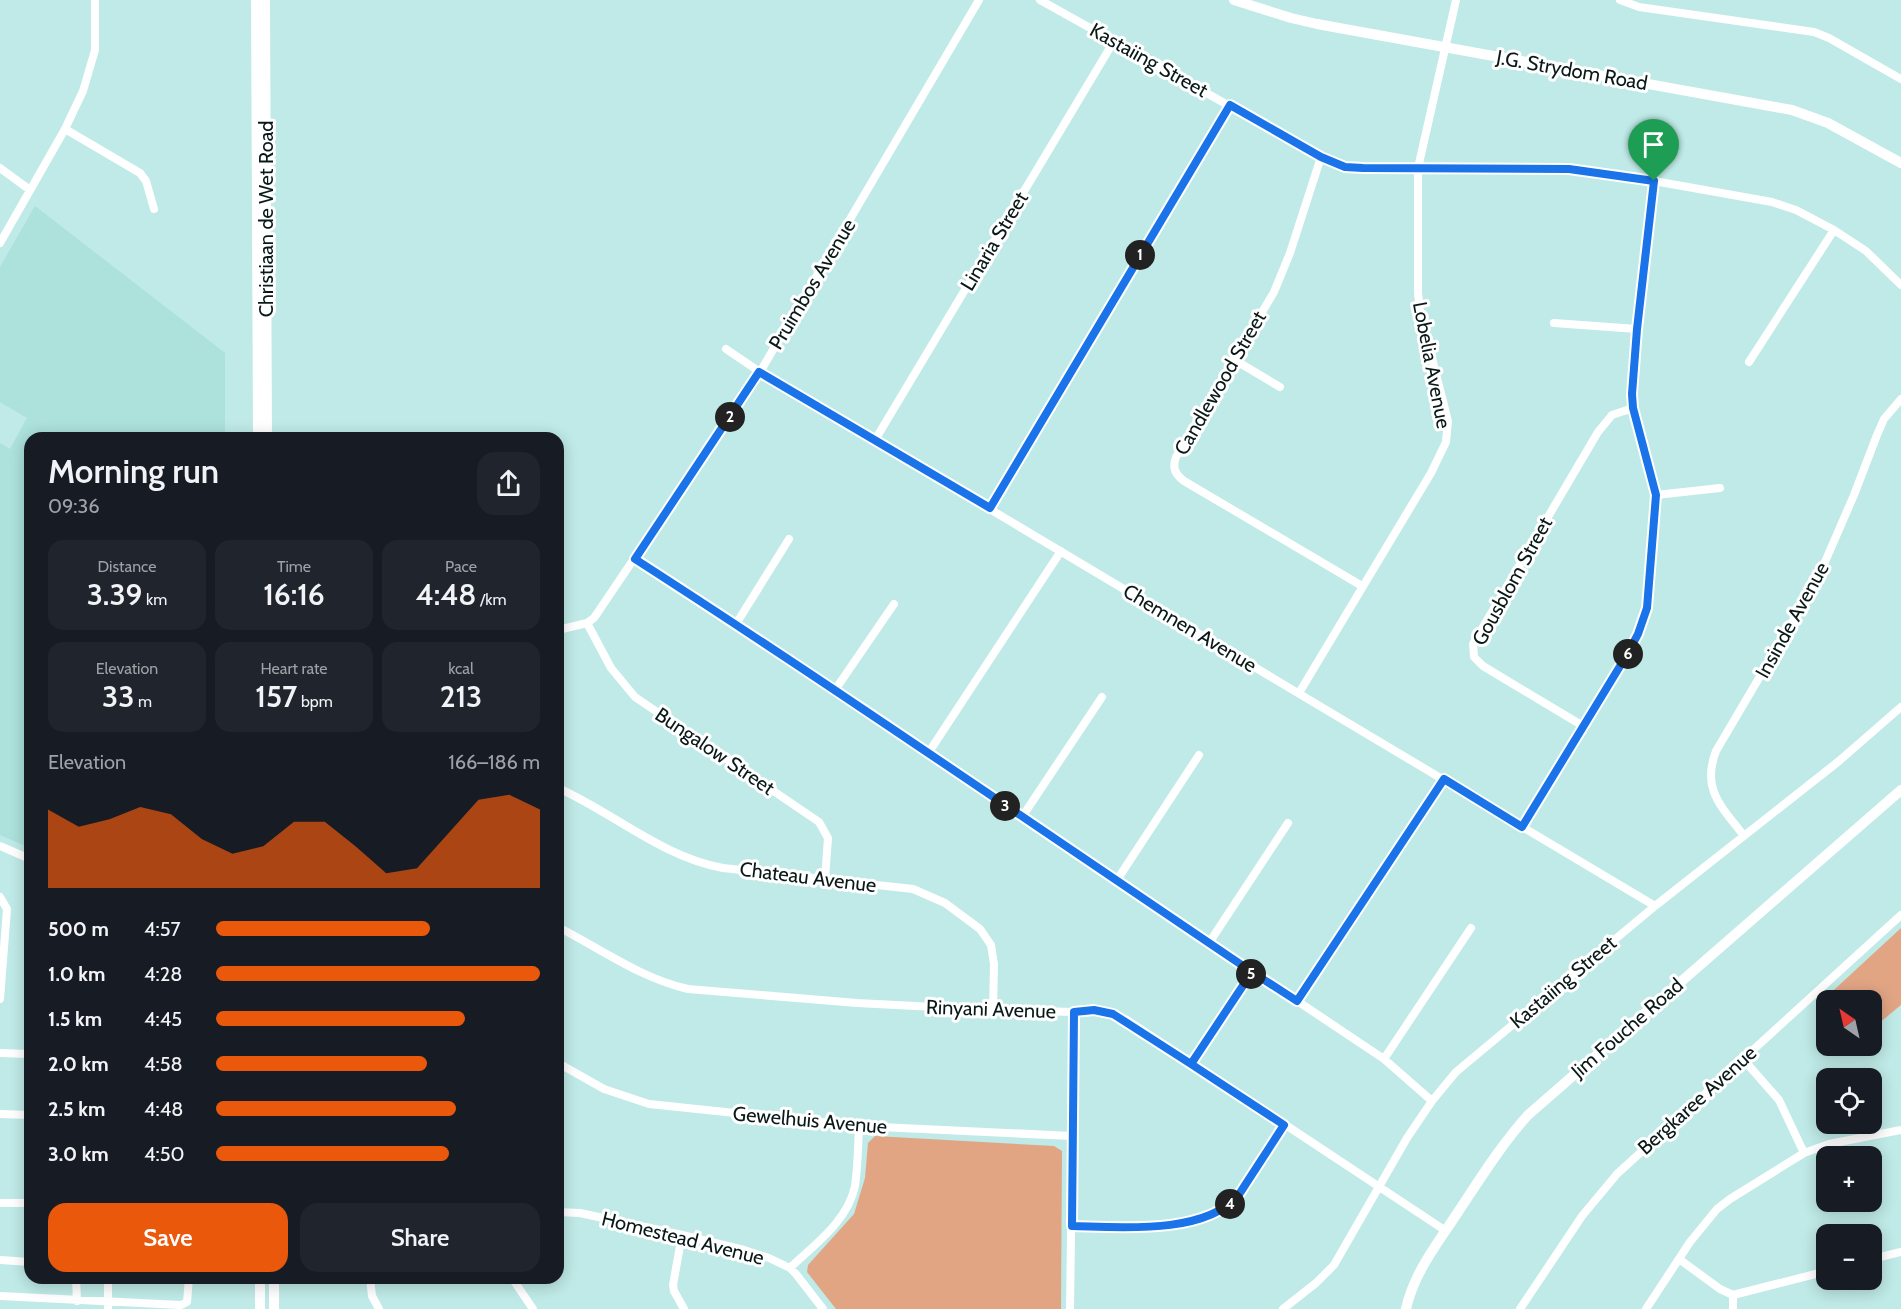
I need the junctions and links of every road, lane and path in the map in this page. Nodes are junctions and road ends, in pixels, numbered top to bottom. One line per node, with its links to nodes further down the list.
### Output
1 (95, 0): 13 (street)
2 (256, 0): 33 (street, Christiaan de Wet Road)
3 (265, 0): 34 (street, Christiaan de Wet Road)
4 (980, 0): 29 (street, Pruimbos Avenue)
5 (1040, 0): 9 (street, Kastaiing Street)
6 (1234, 0): 10 (street, J.G. Strydom Road)
7 (1456, 0): 10 (street, Lobelia Avenue)
8 (1620, 0): 11 (street)
9 (1114, 41): 12 (street, Kastaiing Street); 35 (street, Linaria Street)
10 (1445, 47): 15 (street, J.G. Strydom Road); 17 (street, Lobelia Avenue)
11 (1901, 79)
12 (1230, 105): 14 (street, Kastaiing Street); 38 (street)
13 (65, 129): 19 (street); 20 (street)
14 (1321, 157): 17 (street, Kastaiing Street); 27 (street, Candlewood Street)
15 (1901, 164)
16 (0, 168): 19 (street)
17 (1418, 168): 18 (street, Kastaiing Street); 42 (street, Lobelia Avenue)
18 (1654, 181): 21 (street, Kastaiing Street); 25 (street)
19 (30, 190): 22 (street)
20 (154, 208)
21 (1834, 230): 23 (street, Kastaiing Street); 28 (street)
22 (0, 243)
23 (1901, 285)
24 (1554, 323): 25 (street)
25 (1637, 329): 32 (street)
26 (726, 349): 29 (street, Chemnen Avenue)
27 (1233, 359): 30 (street); 42 (street, Candlewood Street)
28 (1749, 362)
29 (759, 372): 35 (street, Chemnen Avenue); 41 (street, Pruimbos Avenue)
30 (1280, 387)
31 (1901, 399): 60 (street, Insinde Avenue)
32 (1633, 408): 37 (street); 51 (street, Gousblom Street)
33 (258, 432)
34 (267, 432)
35 (875, 440): 38 (street, Chemnen Avenue)
36 (1720, 488): 37 (street)
37 (1656, 495): 51 (street)
38 (990, 508): 40 (street, Chemnen Avenue)
39 (789, 539): 45 (street)
40 (1061, 551): 48 (street, Chemnen Avenue); 52 (street)
41 (635, 559): 44 (street, Pruimbos Avenue); 45 (street)
42 (1362, 586): 48 (street, Lobelia Avenue)
43 (894, 604): 47 (street)
44 (587, 623): 46 (street); 63 (street, Bungalow Street)
45 (736, 624): 47 (street)
46 (564, 629)
47 (835, 690): 52 (street)
48 (1299, 693): 54 (street, Chemnen Avenue)
49 (1102, 697): 57 (street)
50 (1901, 707): 60 (street, Kastaiing Street)
51 (1583, 726): 59 (street)
52 (929, 752): 57 (street)
53 (1199, 755): 64 (street)
54 (1444, 779): 59 (street, Chemnen Avenue); 73 (street)
55 (1901, 790): 95 (street, Jim Fouche Road)
56 (564, 791): 63 (street, Chateau Avenue)
57 (1022, 817): 64 (street)
58 (1288, 823): 70 (street)
59 (1522, 827): 66 (street, Chemnen Avenue)
60 (1744, 836): 66 (street, Kastaiing Street)
61 (0, 846): 62 (street)
62 (24, 856)
63 (825, 879): 74 (street, Chateau Avenue)
64 (1117, 880): 70 (street)
65 (0, 897): 72 (street)
66 (1655, 906): 82 (street, Kastaiing Street)
67 (1901, 915): 79 (street, Bergkaree Avenue)
68 (1471, 928): 78 (street)
69 (564, 930): 74 (street, Rinyani Avenue)
70 (1209, 943): 71 (street)
71 (1252, 972): 73 (street); 80 (street)
72 (0, 999)
73 (1297, 1001): 78 (street)
74 (993, 1010): 75 (street, Rinyani Avenue)
75 (1074, 1012): 80 (street, Rinyani Avenue); 88 (street)
76 (0, 1053): 77 (street)
77 (24, 1054)
78 (1384, 1059): 82 (street)
79 (1743, 1059): 89 (street); 124 (street, Bergkaree Avenue)
80 (1191, 1064): 85 (street, Rinyani Avenue)
81 (564, 1066): 86 (street, Gewelhuis Avenue)
82 (1432, 1101): 90 (street, Kastaiing Street)
83 (0, 1114): 84 (street)
84 (24, 1115)
85 (1284, 1125): 90 (street, Rinyani Avenue); 94 (street)
86 (859, 1126): 88 (street, Gewelhuis Avenue); 102 (street)
87 (1901, 1130): 89 (street)
88 (1072, 1136): 94 (street)
89 (1803, 1153): 100 (street)
90 (1378, 1188): 95 (street, Rinyani Avenue); 122 (street, Kastaiing Street)
91 (0, 1203): 92 (street)
92 (24, 1203)
93 (564, 1212): 96 (street, Homestead Avenue)
94 (1072, 1226): 121 (street)
95 (1446, 1231): 123 (street, Jim Fouche Road)
96 (682, 1235): 102 (street, Homestead Avenue); 119 (street)
97 (1901, 1252): 98 (street)
98 (1882, 1257)
99 (0, 1260): 101 (street)
100 (1678, 1260): 111 (street); 125 (street)
101 (24, 1262)
102 (790, 1268): 120 (street, Homestead Avenue)
103 (1816, 1274): 111 (street)
104 (76, 1284): 113 (street)
105 (108, 1284): 114 (street)
106 (188, 1284): 114 (street)
107 (260, 1284): 115 (street)
108 (274, 1284): 116 (street)
109 (371, 1284): 117 (street)
110 (516, 1284): 118 (street)
111 (1733, 1295): 126 (street)
112 (0, 1296): 113 (street)
113 (77, 1301): 114 (street)
114 (108, 1306)
115 (260, 1309)
116 (274, 1309)
117 (379, 1309)
118 (533, 1309)
119 (684, 1309)
120 (823, 1309)
121 (1070, 1309)
122 (1283, 1309)
123 (1406, 1309)
124 (1520, 1309)
125 (1646, 1309)
126 (1733, 1309)

